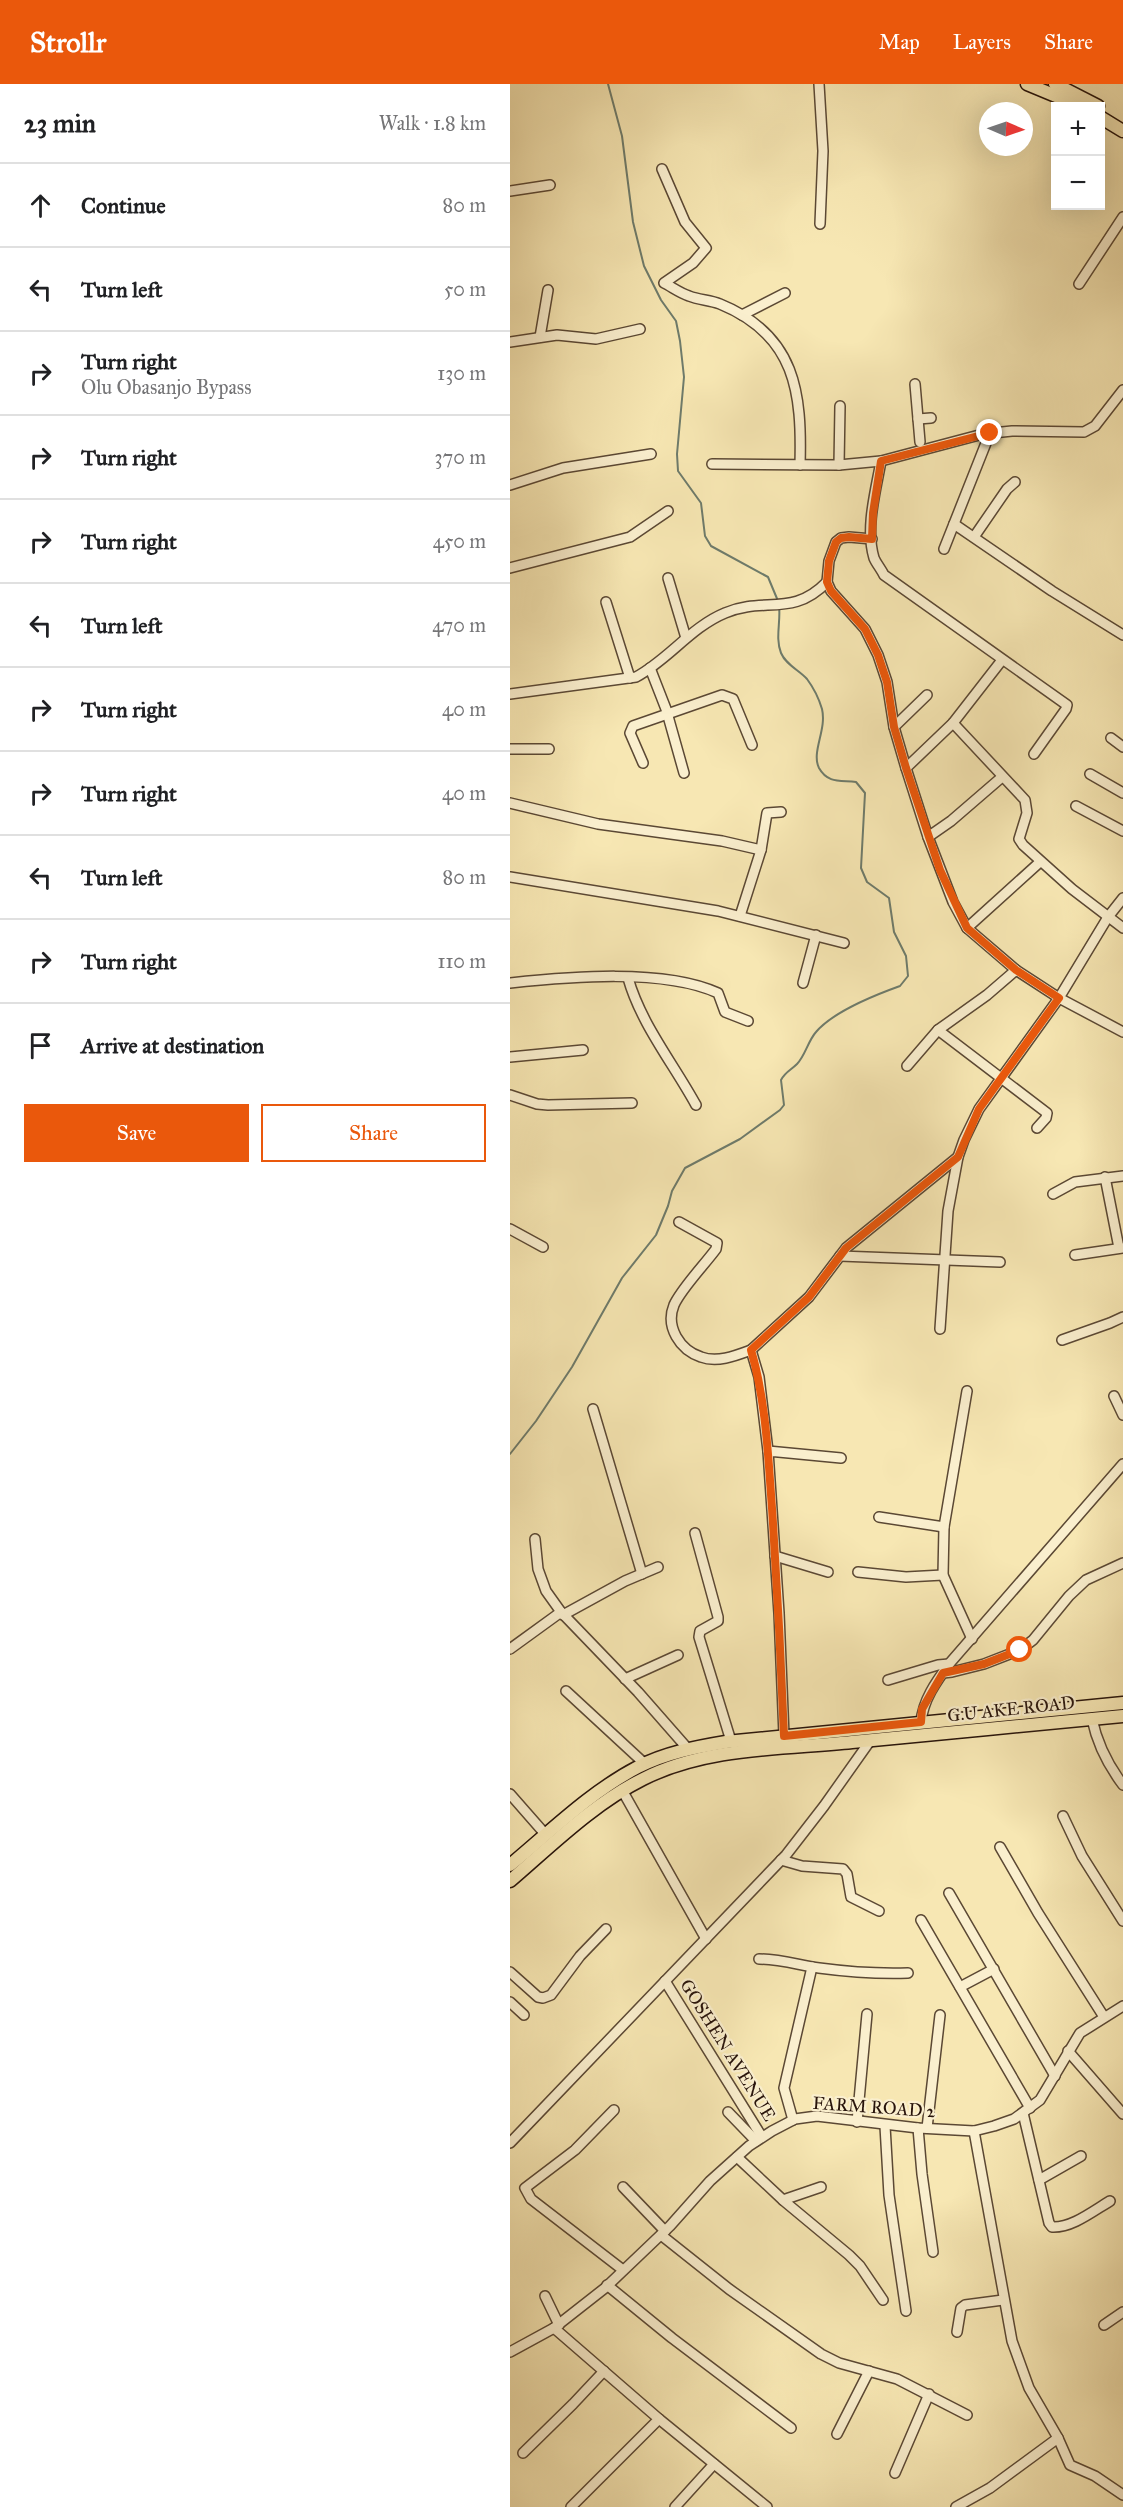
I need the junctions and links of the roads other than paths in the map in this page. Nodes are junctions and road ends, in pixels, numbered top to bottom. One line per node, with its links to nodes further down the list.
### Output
1 (819, 84): 14 (street)
2 (1027, 84): 4 (main road)
3 (1055, 84): 5 (main road)
4 (1070, 102)
5 (1090, 102)
6 (1105, 110): 8 (main road)
7 (1105, 120): 9 (main road)
8 (1123, 122)
9 (1123, 131)
10 (662, 169): 18 (street)
11 (550, 184): 12 (street)
12 (510, 191)
13 (1123, 217): 15 (street)
14 (820, 224)
15 (1079, 284)
16 (548, 290): 20 (street)
17 (785, 293): 18 (street)
18 (742, 315): 32 (street)
19 (640, 329): 20 (street)
20 (540, 337): 21 (street)
21 (510, 342)
22 (915, 384): 25 (street)
23 (1123, 390): 27 (street)
24 (840, 405): 33 (street)
25 (918, 418): 26 (street); 28 (street)
26 (931, 418)
27 (990, 433): 30 (street); 37 (street)
28 (921, 442)
29 (651, 454): 35 (street)
30 (881, 461): 33 (street); 39 (street)
31 (712, 464): 32 (street)
32 (800, 465): 33 (street)
33 (839, 465)
34 (1015, 482): 38 (street)
35 (510, 485)
36 (668, 511): 41 (street)
37 (954, 524): 38 (street); 40 (street)
38 (974, 537): 45 (street)
39 (872, 539): 43 (street); 47 (street)
40 (944, 549)
41 (510, 568)
42 (668, 578): 46 (street)
43 (827, 582): 46 (street); 54 (street)
44 (606, 602): 49 (street)
45 (1123, 635)
46 (686, 638): 48 (street)
47 (1002, 660): 53 (street); 60 (street)
48 (650, 668): 49 (street); 52 (street)
49 (630, 678): 50 (street)
50 (510, 694)
51 (927, 695): 54 (street)
52 (667, 715): 56 (street); 61 (street); 63 (street)
53 (953, 723): 62 (street); 65 (street)
54 (894, 727): 62 (street)
55 (1111, 738): 57 (street)
56 (752, 745)
57 (1123, 747)
58 (510, 749): 59 (street)
59 (549, 749)
60 (1034, 754)
61 (643, 763)
62 (906, 768): 71 (street)
63 (684, 773)
64 (1090, 774): 66 (street)
65 (1002, 777): 71 (street); 73 (street)
66 (1123, 793)
67 (510, 803): 72 (street)
68 (1076, 806): 70 (street)
69 (781, 812): 72 (street)
70 (1123, 831)
71 (928, 837): 78 (street)
72 (761, 850): 76 (street)
73 (1041, 862): 77 (street); 78 (street)
74 (510, 877): 76 (street)
75 (1123, 898): 77 (street)
76 (740, 916): 80 (street)
77 (1108, 917): 79 (street); 86 (street)
78 (967, 928): 82 (street)
79 (1123, 928)
80 (816, 934): 81 (street); 85 (street)
81 (844, 943)
82 (1016, 970): 86 (street); 88 (street)
83 (628, 978): 84 (street); 87 (street); 96 (street)
84 (510, 983)
85 (803, 983)
86 (1059, 998): 89 (street); 93 (street)
87 (748, 1021)
88 (938, 1030): 92 (street); 93 (street)
89 (1123, 1032)
90 (583, 1050): 91 (street)
91 (510, 1057)
92 (907, 1066)
93 (1000, 1078): 97 (street); 98 (street)
94 (510, 1095): 95 (street)
95 (632, 1103)
96 (696, 1105)
97 (1037, 1128)
98 (958, 1157): 106 (street); 108 (street)
99 (1123, 1176): 100 (street)
100 (1105, 1177): 101 (street); 105 (street)
101 (1053, 1194)
102 (679, 1222): 113 (street)
103 (510, 1228): 104 (street)
104 (543, 1247)
105 (1121, 1248): 107 (street)
106 (840, 1256): 108 (street); 113 (street)
107 (1075, 1256)
108 (944, 1260): 109 (street); 111 (street)
109 (1000, 1262)
110 (1123, 1317): 112 (street)
111 (940, 1329)
112 (1062, 1340)
113 (751, 1350): 118 (street)
114 (967, 1391): 122 (street)
115 (1114, 1396): 117 (street)
116 (593, 1409): 130 (street)
117 (1123, 1415)
118 (768, 1451): 119 (street); 125 (street)
119 (841, 1458)
120 (1123, 1464): 133 (street)
121 (879, 1517): 122 (street)
122 (944, 1527): 131 (street)
123 (695, 1533): 145 (street)
124 (535, 1539): 132 (street)
125 (775, 1556): 128 (street); 144 (street)
126 (1123, 1563): 136 (street)
127 (658, 1567): 130 (street)
128 (828, 1572)
129 (858, 1572): 131 (street)
130 (642, 1574): 132 (street)
131 (943, 1575): 133 (street)
132 (562, 1614): 134 (street); 137 (street)
133 (972, 1639): 136 (street)
134 (510, 1648)
135 (678, 1655): 137 (street)
136 (946, 1668): 138 (street); 143 (street)
137 (625, 1679): 147 (street)
138 (888, 1680)
139 (566, 1691): 148 (street)
140 (1123, 1702): 143 (main road)
141 (1123, 1716): 142 (main road, G.U AKE ROAD)
142 (1092, 1719): 146 (main road, G.U AKE ROAD); 149 (street)
143 (921, 1722): 144 (main road)
144 (784, 1736): 145 (main road)
145 (731, 1741): 147 (main road)
146 (870, 1741): 150 (main road, G.U AKE ROAD); 155 (street)
147 (688, 1749): 148 (main road)
148 (645, 1764): 153 (main road)
149 (1123, 1785)
150 (622, 1791): 157 (main road, G.U AKE ROAD); 163 (street)
151 (510, 1794): 153 (street)
152 (1063, 1816): 161 (street)
153 (546, 1835): 156 (main road)
154 (1000, 1847): 176 (street)
155 (781, 1860): 159 (street); 163 (street)
156 (510, 1865)
157 (510, 1881)
158 (949, 1893): 166 (street)
159 (879, 1911)
160 (921, 1920): 170 (street)
161 (1123, 1921)
162 (606, 1929): 167 (street)
163 (706, 1939): 169 (street)
164 (759, 1959): 165 (street)
165 (812, 1966): 168 (street); 183 (street)
166 (994, 1969): 170 (street); 178 (street)
167 (510, 1972)
168 (908, 1973)
169 (665, 1981): 188 (street, GOSHEN AVENUE); 189 (street)
170 (960, 1987): 180 (street)
171 (510, 2002): 174 (street)
172 (1123, 2006): 176 (street, FARM ROAD 2)
173 (867, 2014): 184 (street)
174 (524, 2015)
175 (940, 2015): 186 (street)
176 (1104, 2017): 177 (street, FARM ROAD 2)
177 (1068, 2051): 178 (street, FARM ROAD 2); 182 (street)
178 (1055, 2076): 180 (street, FARM ROAD 2)
179 (614, 2110): 199 (street)
180 (1026, 2111): 187 (street, FARM ROAD 2); 192 (street)
181 (728, 2112): 188 (street)
182 (1123, 2114)
183 (793, 2120): 184 (street, FARM ROAD 2); 188 (street, FARM ROAD 2)
184 (857, 2122): 185 (street, FARM ROAD 2)
185 (885, 2126): 186 (street, FARM ROAD 2); 204 (street)
186 (923, 2128): 187 (street, FARM ROAD 2); 198 (street)
187 (974, 2131): 202 (street)
188 (759, 2139): 191 (street, FARM ROAD 2)
189 (510, 2144)
190 (1081, 2156): 192 (street)
191 (737, 2157): 195 (street); 197 (street, FARM ROAD 2)
192 (1039, 2180): 196 (street)
193 (623, 2187): 197 (street)
194 (821, 2187): 195 (street)
195 (783, 2200): 203 (street)
196 (1110, 2201)
197 (663, 2233): 199 (street, FARM ROAD 2); 211 (street)
198 (933, 2252)
199 (623, 2270): 200 (street, FARM ROAD 2)
200 (608, 2285): 207 (street, FARM ROAD 2); 215 (street)
201 (545, 2296): 207 (street)
202 (1003, 2300): 208 (street); 217 (street)
203 (883, 2301)
204 (906, 2311)
205 (1123, 2312): 206 (street)
206 (1104, 2325)
207 (557, 2326): 209 (street, FARM ROAD 2); 210 (street)
208 (957, 2332)
209 (510, 2352)
210 (604, 2371): 214 (street); 218 (street)
211 (869, 2371): 212 (street); 216 (street)
212 (929, 2394): 213 (street); 220 (street)
213 (967, 2415)
214 (659, 2419): 219 (street); 223 (street)
215 (791, 2428)
216 (837, 2434)
217 (1058, 2438): 221 (street); 222 (street)
218 (523, 2452)
219 (714, 2463): 224 (street); 225 (street)
220 (895, 2473)
221 (1123, 2494)
222 (973, 2503): 226 (street)
223 (571, 2507)
224 (675, 2507)
225 (767, 2507)
226 (956, 2507)

